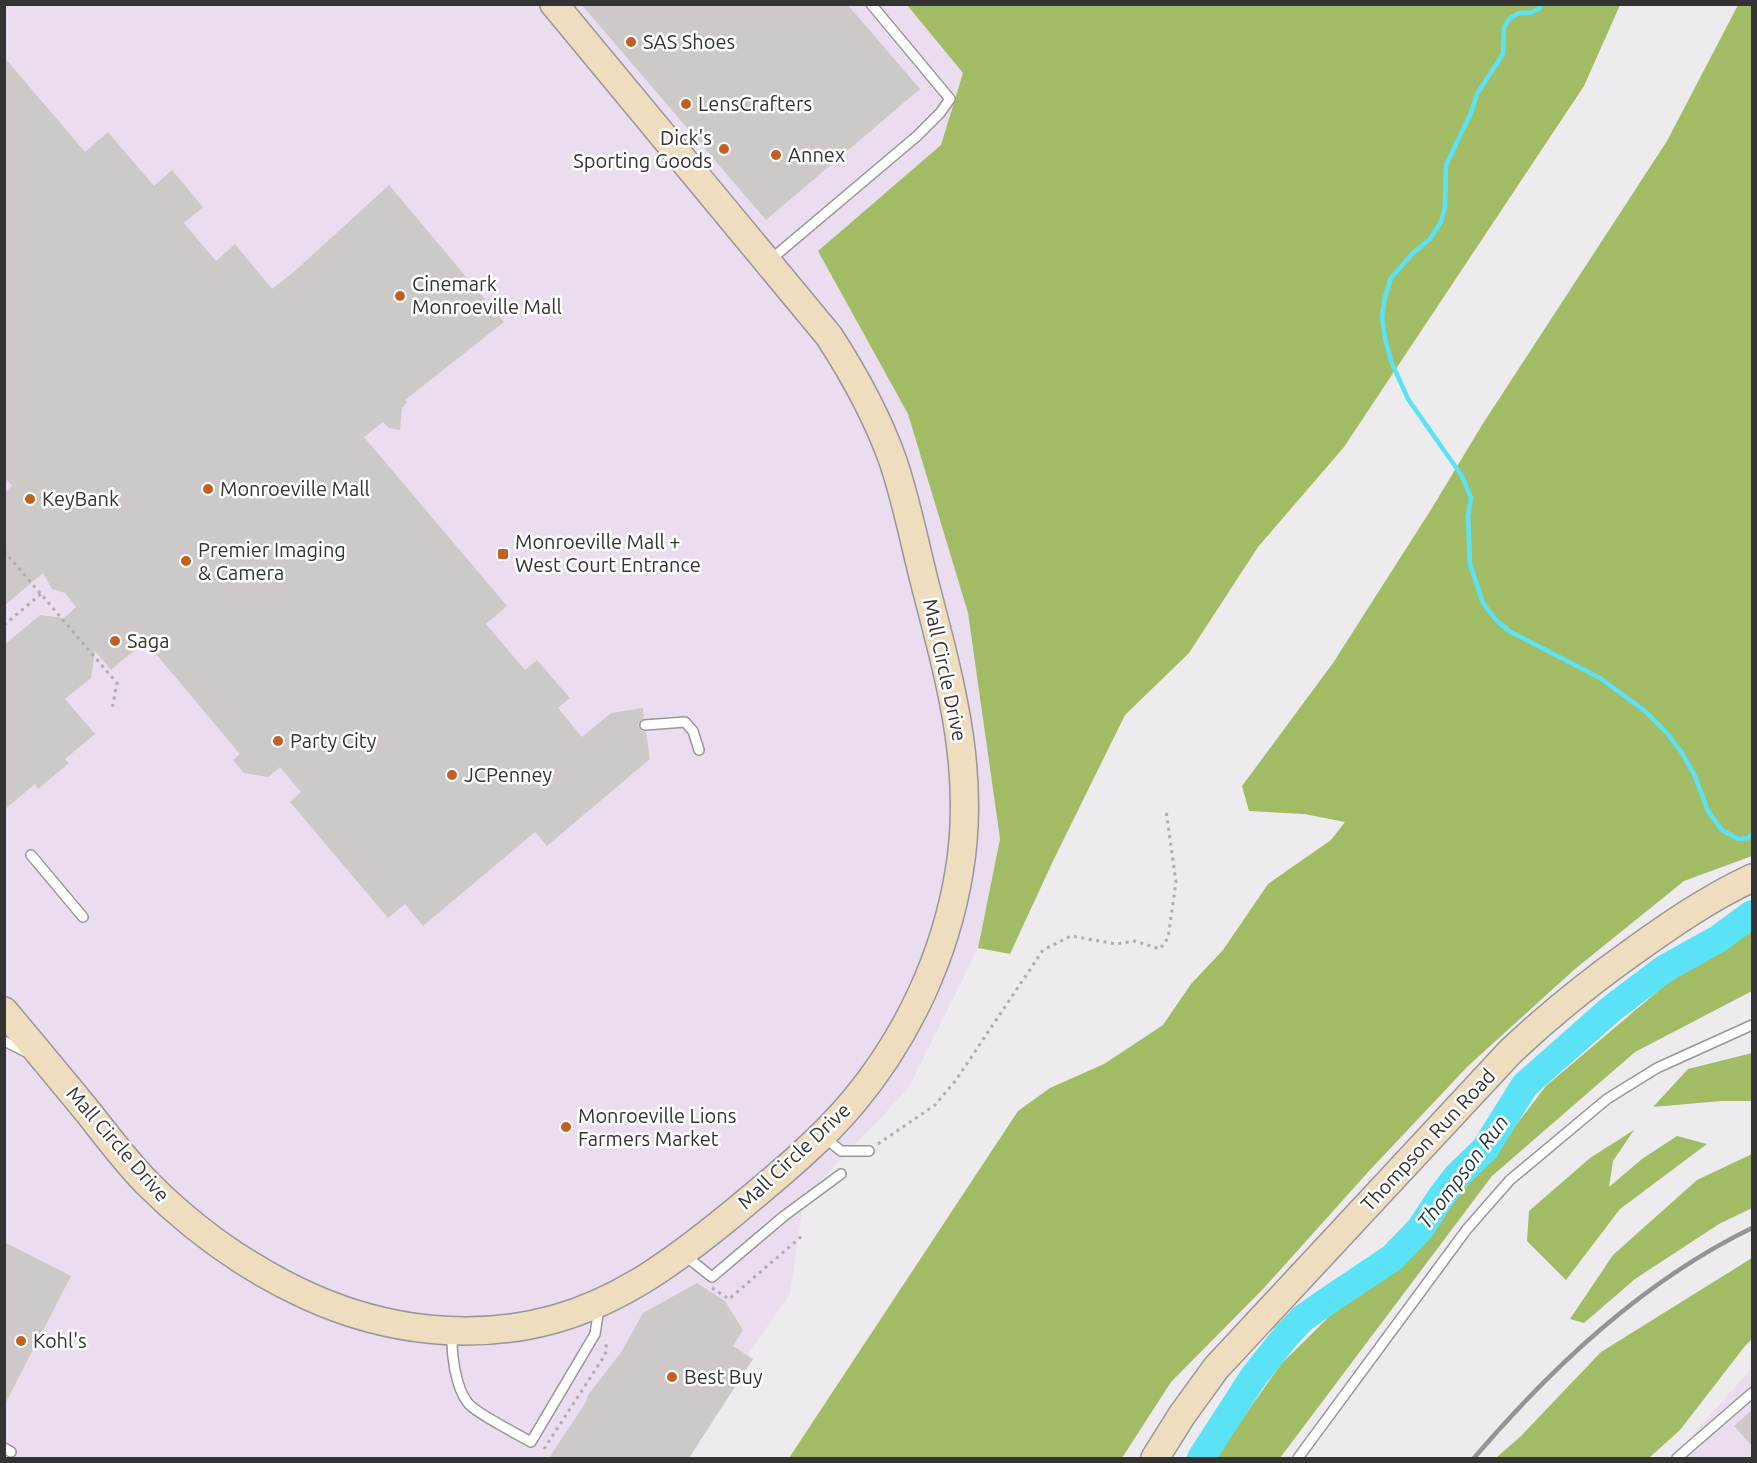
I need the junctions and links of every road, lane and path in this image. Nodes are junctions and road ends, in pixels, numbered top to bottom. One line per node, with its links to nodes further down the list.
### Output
1 (554, 4): 3 (street, Mall Circle Drive)
2 (871, 4): 3 (lane)
3 (769, 262): 18 (street, Mall Circle Drive)
4 (4, 551): 5 (path)
5 (41, 594): 6 (path); 7 (path)
6 (4, 625)
7 (111, 709)
8 (645, 725): 9 (lane)
9 (699, 750)
10 (1166, 810): 19 (path)
11 (31, 855): 13 (lane)
12 (1752, 878): 29 (street, Thompson Run Road)
13 (83, 917)
14 (4, 1011): 17 (street, Mall Circle Drive)
15 (1752, 1025): 30 (lane)
16 (4, 1041): 17 (lane)
17 (50, 1066): 25 (street, Mall Circle Drive)
18 (822, 1135): 19 (lane); 22 (street, Mall Circle Drive)
19 (869, 1151)
20 (841, 1174): 22 (lane)
21 (802, 1236): 23 (path)
22 (685, 1252): 24 (street, Mall Circle Drive)
23 (710, 1287)
24 (600, 1303): 25 (street, Mall Circle Drive); 25 (lane)
25 (452, 1331)
26 (608, 1335): 28 (path)
27 (1752, 1393): 31 (lane)
28 (544, 1449)
29 (1155, 1458)
30 (1298, 1458)
31 (1677, 1458)

